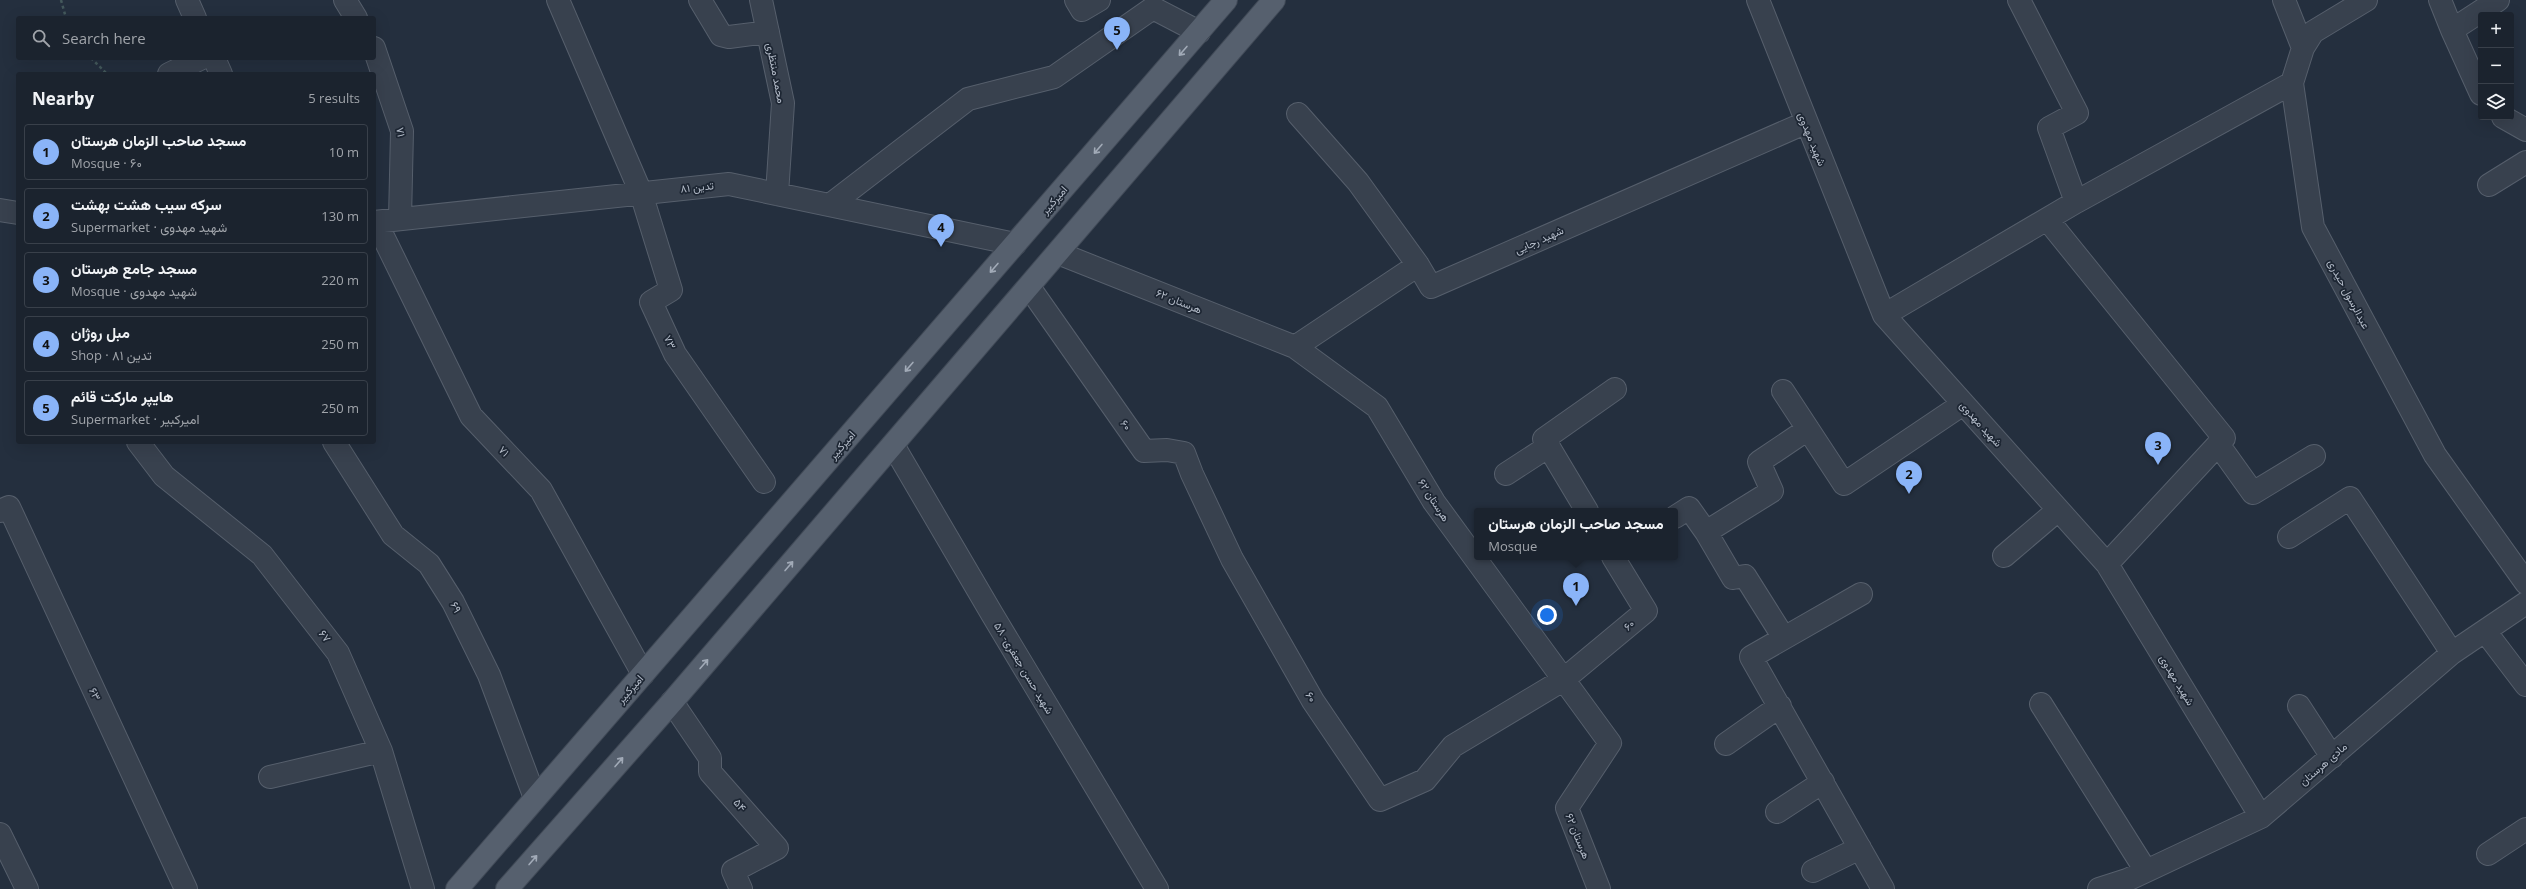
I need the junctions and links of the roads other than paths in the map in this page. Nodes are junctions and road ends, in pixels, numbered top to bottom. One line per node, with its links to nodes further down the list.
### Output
1 (188, 0): 17 (street)
2 (345, 0): 18 (street)
3 (558, 0): 36 (street)
4 (700, 0): 20 (street)
5 (761, 0): 20 (street, محمد منتظری)
6 (1076, 0): 7 (street)
7 (1099, 0)
8 (1226, 0): 21 (main road, امیرکبیر)
9 (1274, 0): 47 (main road)
10 (1758, 0): 32 (street, شهید مهدوی)
11 (2019, 0): 38 (street)
12 (2284, 0): 22 (street)
13 (2366, 0): 22 (street, عبدالرسول حیدری)
14 (2440, 0): 19 (street)
15 (2498, 0): 19 (street)
16 (1152, 4): 21 (street); 39 (street)
17 (195, 16)
18 (355, 16)
19 (2452, 30): 29 (street)
20 (768, 32): 37 (street, محمد منتظری)
21 (1199, 32): 46 (main road, امیرکبیر, one-way to 46)
22 (2303, 48): 28 (street, عبدالرسول حیدری)
23 (376, 54): 42 (street, ۷۱)
24 (198, 60): 26 (street)
25 (215, 60): 27 (street)
26 (173, 72)
27 (220, 72)
28 (2292, 83): 38 (street); 75 (street, عبدالرسول حیدری)
29 (2478, 87)
30 (1298, 114): 48 (street)
31 (2508, 120): 33 (street)
32 (1806, 123): 48 (street, شهید رجایی); 50 (street, شهید مهدوی)
33 (2526, 130)
34 (2526, 162): 35 (street)
35 (2490, 185)
36 (641, 193): 37 (street, تدین ۸۱); 42 (street, تدین ۸۱); 63 (street, ۷۳)
37 (777, 194): 39 (street, تدین ۸۱)
38 (2076, 202): 43 (street)
39 (830, 205): 46 (street, تدین ۸۱)
40 (0, 210): 41 (street)
41 (16, 213)
42 (400, 219): 44 (street, تدین ۸۱)
43 (2047, 219): 50 (street); 58 (street)
44 (376, 222)
45 (376, 224): 81 (street, ۷۱)
46 (1015, 244): 81 (main road, امیرکبیر, one-way to 81)
47 (1058, 253): 49 (main road); 51 (street, هرستان ۶۲)
48 (1418, 265): 51 (street)
49 (1029, 287): 59 (main road); 82 (street, ۶۰)
50 (1884, 315): 54 (street, شهید مهدوی)
51 (1295, 347): 71 (street, هرستان ۶۲)
52 (1615, 389): 60 (street)
53 (1783, 391): 55 (street)
54 (1963, 404): 55 (street); 65 (street, شهید مهدوی)
55 (1808, 429): 68 (street)
56 (140, 444): 89 (street, ۶۷)
57 (335, 444): 93 (street, ۶۹)
58 (2218, 444): 61 (street); 74 (street)
59 (893, 445): 84 (main road, one-way to 59); 108 (street, شهید حسن جعفری- ۵۸)
60 (1549, 446): 62 (street); 64 (street)
61 (2314, 456)
62 (1506, 474)
63 (764, 482)
64 (1584, 508)
65 (2058, 510): 70 (street); 74 (street, شهید مهدوی)
66 (0, 511): 103 (street, ۶۳)
67 (1682, 512): 68 (street)
68 (1706, 532): 79 (street)
69 (2288, 537): 80 (street)
70 (2004, 556)
71 (1474, 557)
72 (1476, 560): 82 (street, هرستان ۶۲)
73 (1615, 560): 82 (street, ۶۰)
74 (2107, 564): 95 (street, شهید مهدوی)
75 (2526, 583)
76 (1861, 594): 79 (street)
77 (2526, 603): 78 (street, مادی هرستان)
78 (2485, 631): 80 (street, مادی هرستان); 83 (street)
79 (1784, 638): 86 (street)
80 (2452, 654): 90 (street, مادی هرستان)
81 (643, 674): 93 (main road, امیرکبیر)
82 (1563, 680): 109 (street, هرستان ۶۲)
83 (2526, 684)
84 (672, 702): 106 (main road, one-way to 84); 107 (street, ۵۴)
85 (2041, 704): 101 (street)
86 (1780, 706): 88 (street); 92 (street)
87 (2299, 706): 90 (street)
88 (1726, 744)
89 (381, 751): 91 (street); 104 (street, ۶۷)
90 (2332, 757): 95 (street, مادی هرستان)
91 (270, 777)
92 (1823, 782): 94 (street); 98 (street)
93 (535, 798): 105 (main road, امیرکبیر)
94 (1777, 812)
95 (2261, 817): 101 (street, مادی هرستان)
96 (2526, 829): 99 (street)
97 (0, 834): 102 (street)
98 (1860, 848): 100 (street); 110 (street)
99 (2488, 854)
100 (1813, 871)
101 (2134, 880): 111 (street, مادی هرستان)
102 (27, 889)
103 (186, 889)
104 (423, 889)
105 (457, 889)
106 (507, 889)
107 (741, 889)
108 (1157, 889)
109 (1599, 889)
110 (1883, 889)
111 (2099, 889)

